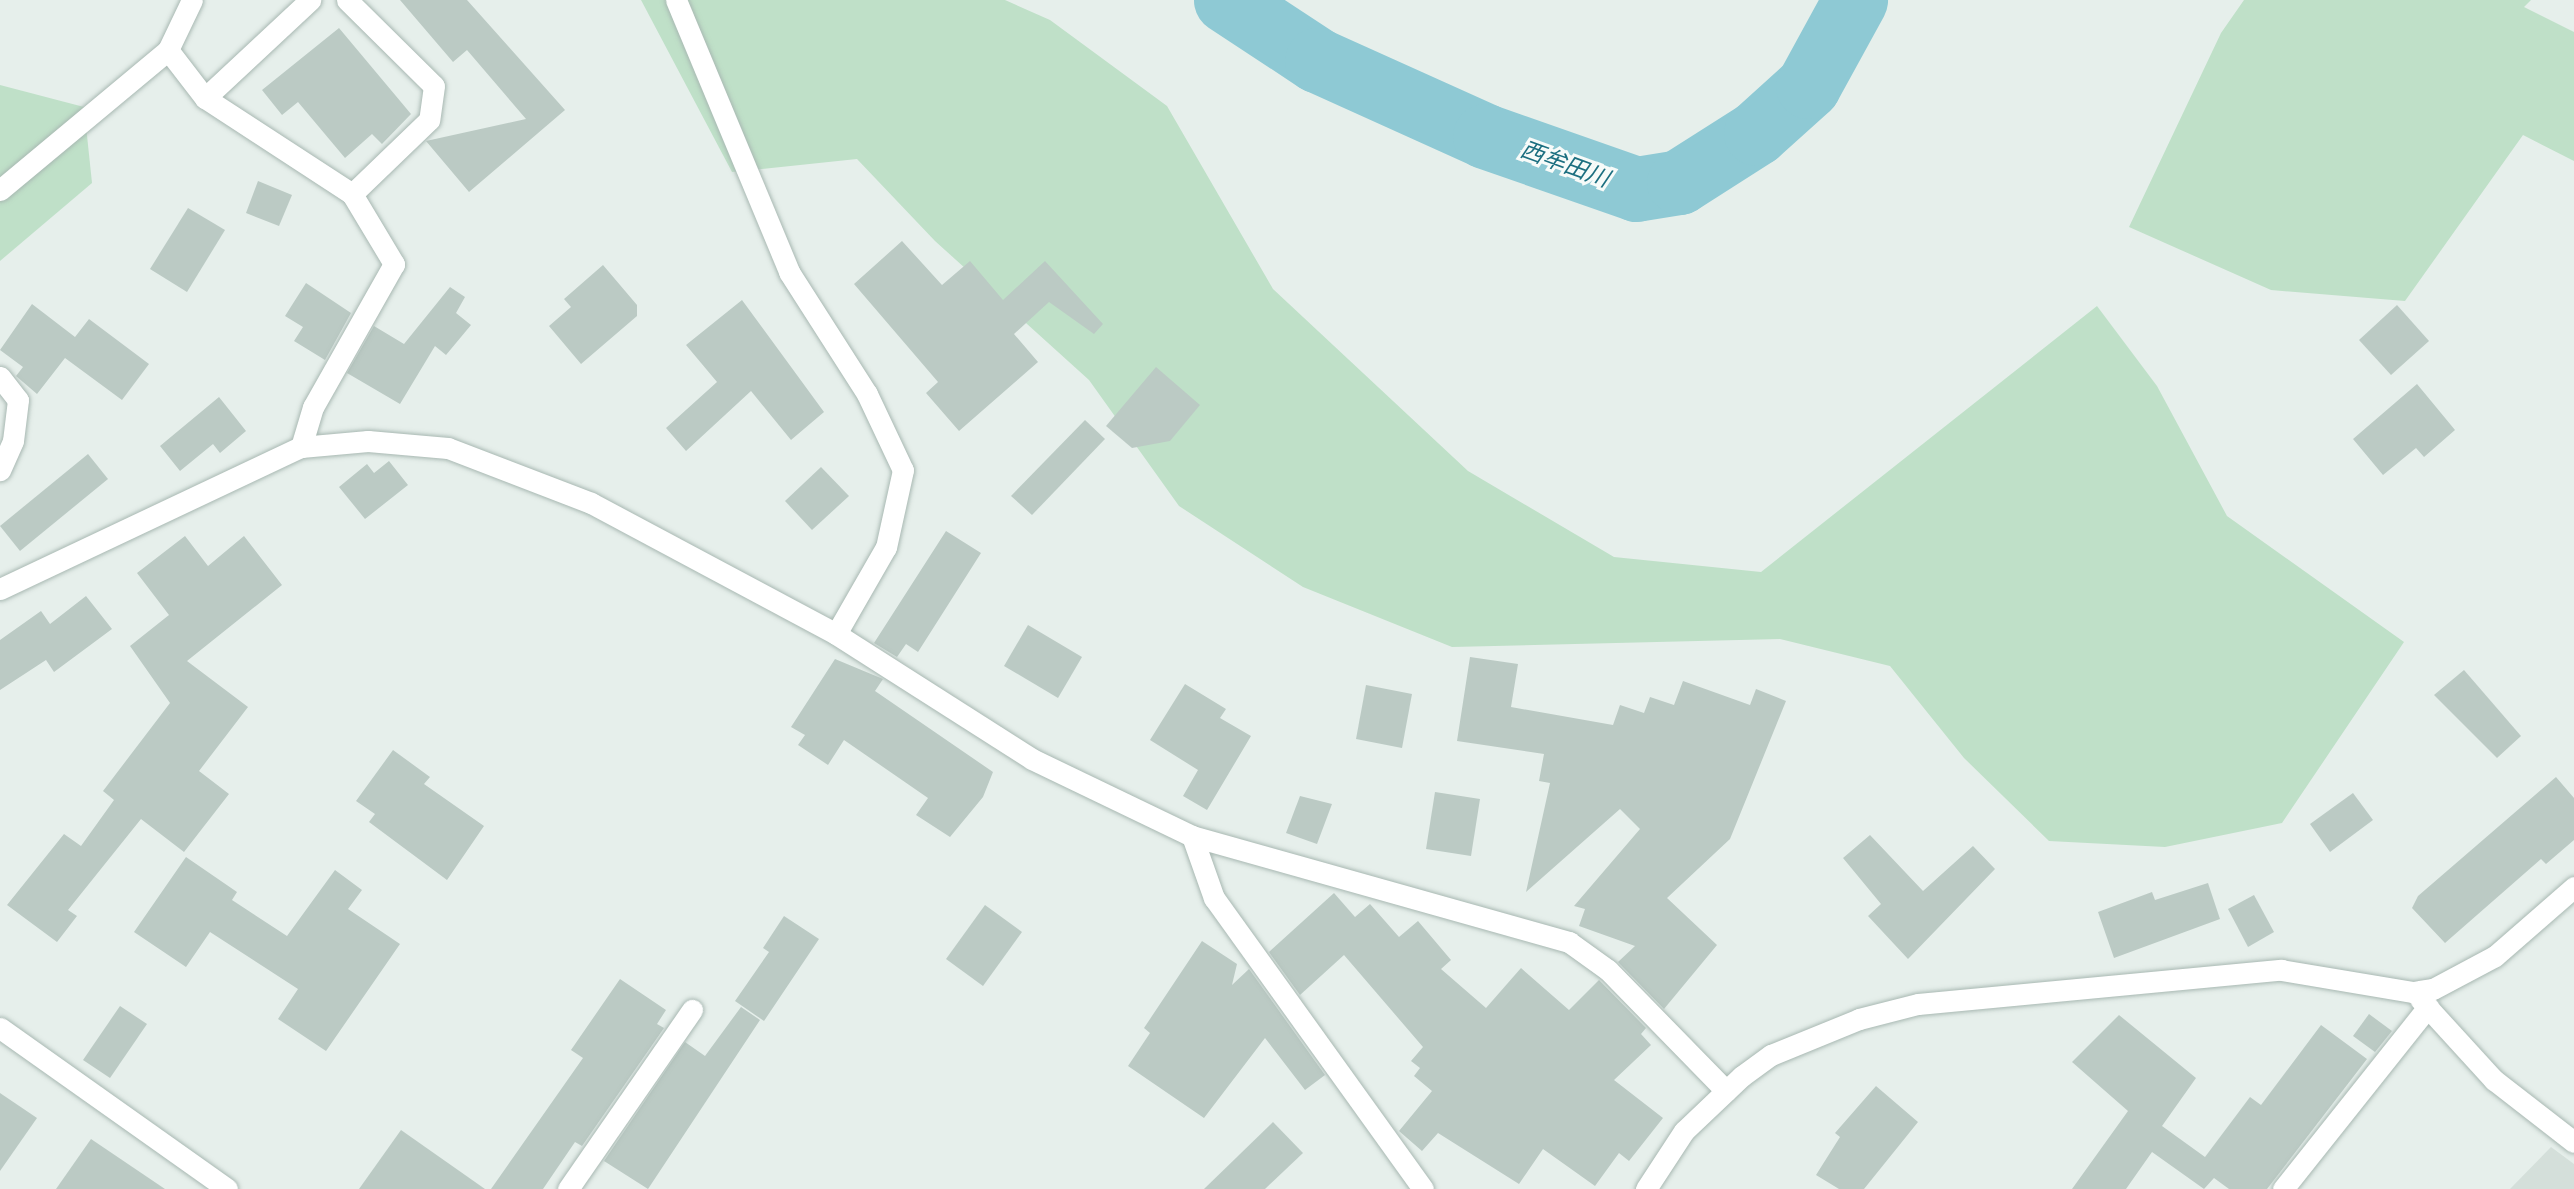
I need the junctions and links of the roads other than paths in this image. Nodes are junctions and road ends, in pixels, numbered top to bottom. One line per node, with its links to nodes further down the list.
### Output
1 (192, 0): 5 (street)
2 (310, 0): 6 (street)
3 (347, 0): 8 (street)
4 (676, 0): 13 (street)
5 (168, 50): 6 (street); 7 (street)
6 (205, 98): 8 (street)
7 (0, 190)
8 (352, 194): 10 (street)
9 (0, 377): 11 (street)
10 (300, 447): 12 (street); 13 (street)
11 (0, 470)
12 (0, 589)
13 (836, 634): 14 (street)
14 (1192, 836): 19 (street); 23 (street)
15 (2574, 887): 16 (street)
16 (2421, 999): 19 (street); 20 (street); 25 (street)
17 (692, 1010): 22 (street)
18 (0, 1028): 21 (street)
19 (1726, 1091): 24 (street)
20 (2574, 1142)
21 (227, 1189)
22 (568, 1189)
23 (1423, 1189)
24 (1646, 1189)
25 (2283, 1189)

